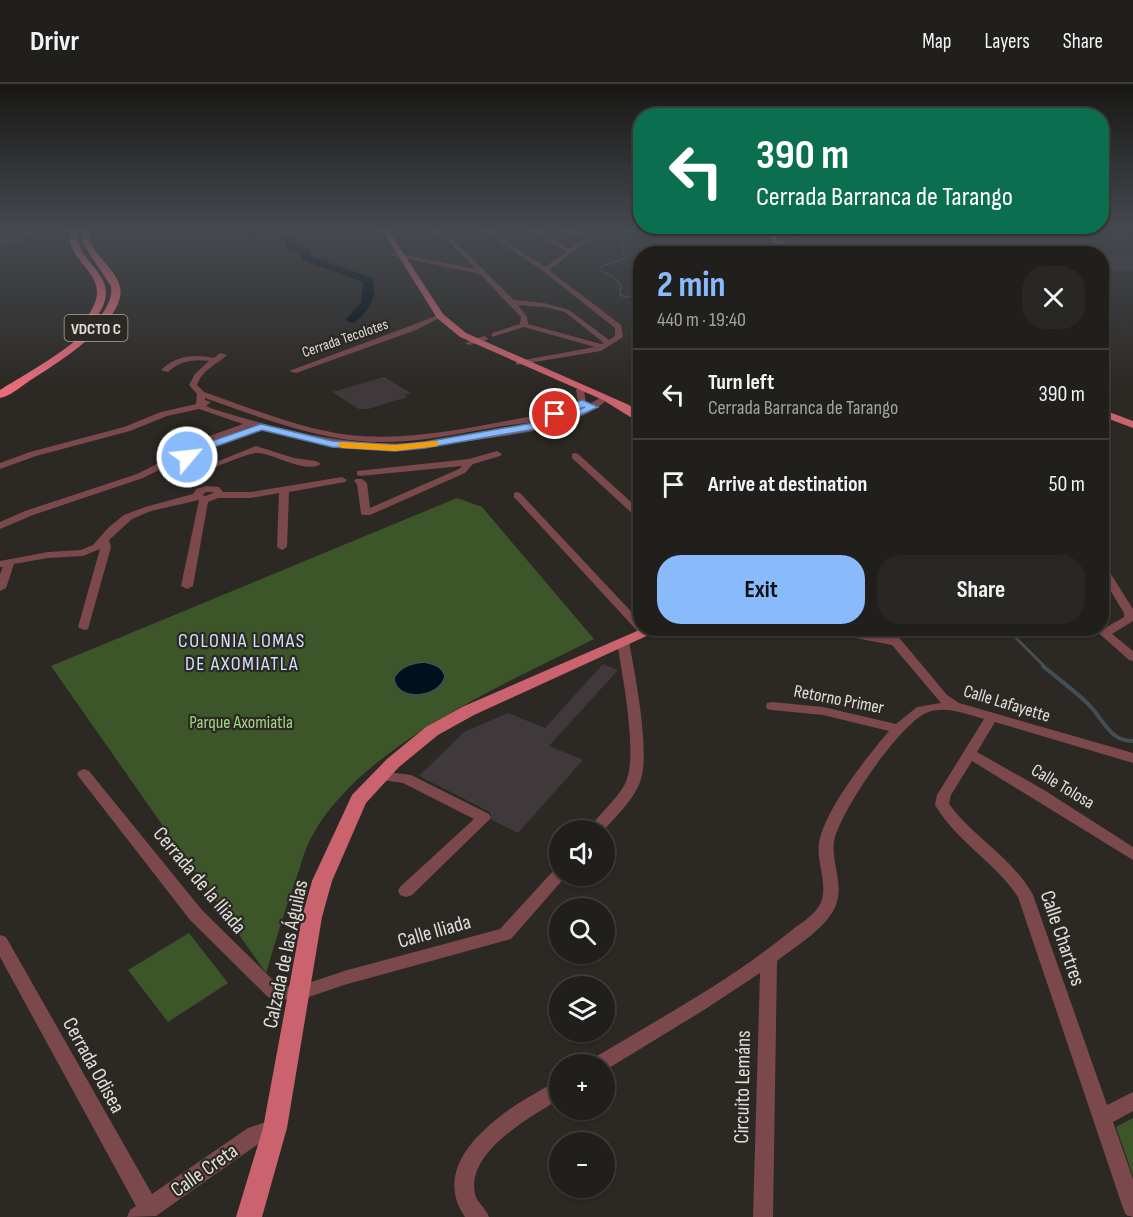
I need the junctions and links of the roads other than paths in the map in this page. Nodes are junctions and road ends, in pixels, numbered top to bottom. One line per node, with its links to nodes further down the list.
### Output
1 (98, 281): 16 (highway, VDCTO C)
2 (113, 281): 19 (highway, VDCTO C)
3 (414, 281): 7 (main road)
4 (490, 281): 6 (street)
5 (558, 281): 10 (street)
6 (512, 302): 8 (street); 10 (street)
7 (438, 318): 13 (main road); 15 (street, Cerrada Tecolotes)
8 (524, 326): 9 (street); 10 (street)
9 (495, 335)
10 (606, 345): 13 (street)
11 (223, 355): 12 (street)
12 (215, 360): 14 (street); 18 (street)
13 (521, 363): 17 (main road); 27 (main road)
14 (165, 370)
15 (293, 371)
16 (0, 386)
17 (580, 390): 21 (main road); 23 (street)
18 (201, 394): 20 (street); 24 (street)
19 (0, 395)
20 (217, 399): 22 (street); 24 (street)
21 (603, 400): 25 (street); 29 (main road)
22 (228, 403): 26 (street); 30 (street)
23 (582, 403): 25 (street); 30 (street)
24 (200, 406): 26 (street); 40 (street)
25 (593, 407): 32 (street)
26 (210, 411): 33 (street)
27 (633, 414)
28 (1109, 415): 31 (main road)
29 (633, 416)
30 (273, 418): 32 (street); 33 (street)
31 (1133, 425)
32 (261, 426): 33 (street)
33 (247, 427): 35 (street); 36 (street)
34 (496, 454): 38 (street)
35 (172, 455): 36 (street); 47 (street)
36 (187, 455): 41 (street)
37 (575, 456): 46 (street)
38 (470, 462): 42 (street); 42 (street)
39 (316, 464): 41 (street)
40 (0, 466)
41 (189, 474): 44 (street)
42 (359, 477): 43 (street)
43 (284, 489): 44 (street); 49 (street)
44 (202, 495): 48 (street); 52 (street)
45 (517, 495): 54 (street)
46 (633, 509)
47 (0, 526)
48 (105, 541): 50 (street); 55 (street)
49 (282, 547)
50 (5, 563): 53 (street)
51 (1109, 581): 56 (street)
52 (187, 586)
53 (0, 588)
54 (633, 613)
55 (84, 627)
56 (1109, 627)
57 (638, 636): 61 (main road, Calzada de las Águilas)
58 (863, 636): 62 (street)
59 (891, 636): 62 (street, Calle Lafayette)
60 (1107, 636): 63 (street)
61 (623, 642): 71 (main road, Calzada de las Águilas); 72 (street)
62 (896, 642): 65 (street, Calle Lafayette)
63 (1133, 657)
64 (772, 706): 67 (street, Retorno Primer)
65 (954, 706): 66 (street, Calle Lafayette); 67 (street)
66 (991, 718): 68 (street, Calle Chartres); 69 (street, Calle Lafayette)
67 (899, 729): 77 (street)
68 (970, 754): 73 (street, Calle Tolosa); 82 (street, Calle Chartres)
69 (1133, 758)
70 (84, 774): 78 (street, Cerrada de la Iliada)
71 (380, 776): 75 (street); 78 (main road, Calzada de las Águilas)
72 (604, 820)
73 (1133, 854)
74 (549, 885): 78 (street, Calle Iliada)
75 (406, 891)
76 (0, 942): 85 (street, Cerrada Odisea)
77 (769, 958): 79 (street); 88 (street, Circuito Lemáns)
78 (297, 994): 83 (main road, Calzada de las Águilas)
79 (615, 1054)
80 (549, 1096): 87 (street)
81 (1133, 1101): 82 (street)
82 (1102, 1118): 84 (street, Calle Chartres)
83 (274, 1128): 85 (street, Calle Creta); 86 (main road, Calzada de las Águilas)
84 (1133, 1208)
85 (143, 1213)
86 (249, 1217)
87 (479, 1217)
88 (763, 1217)

